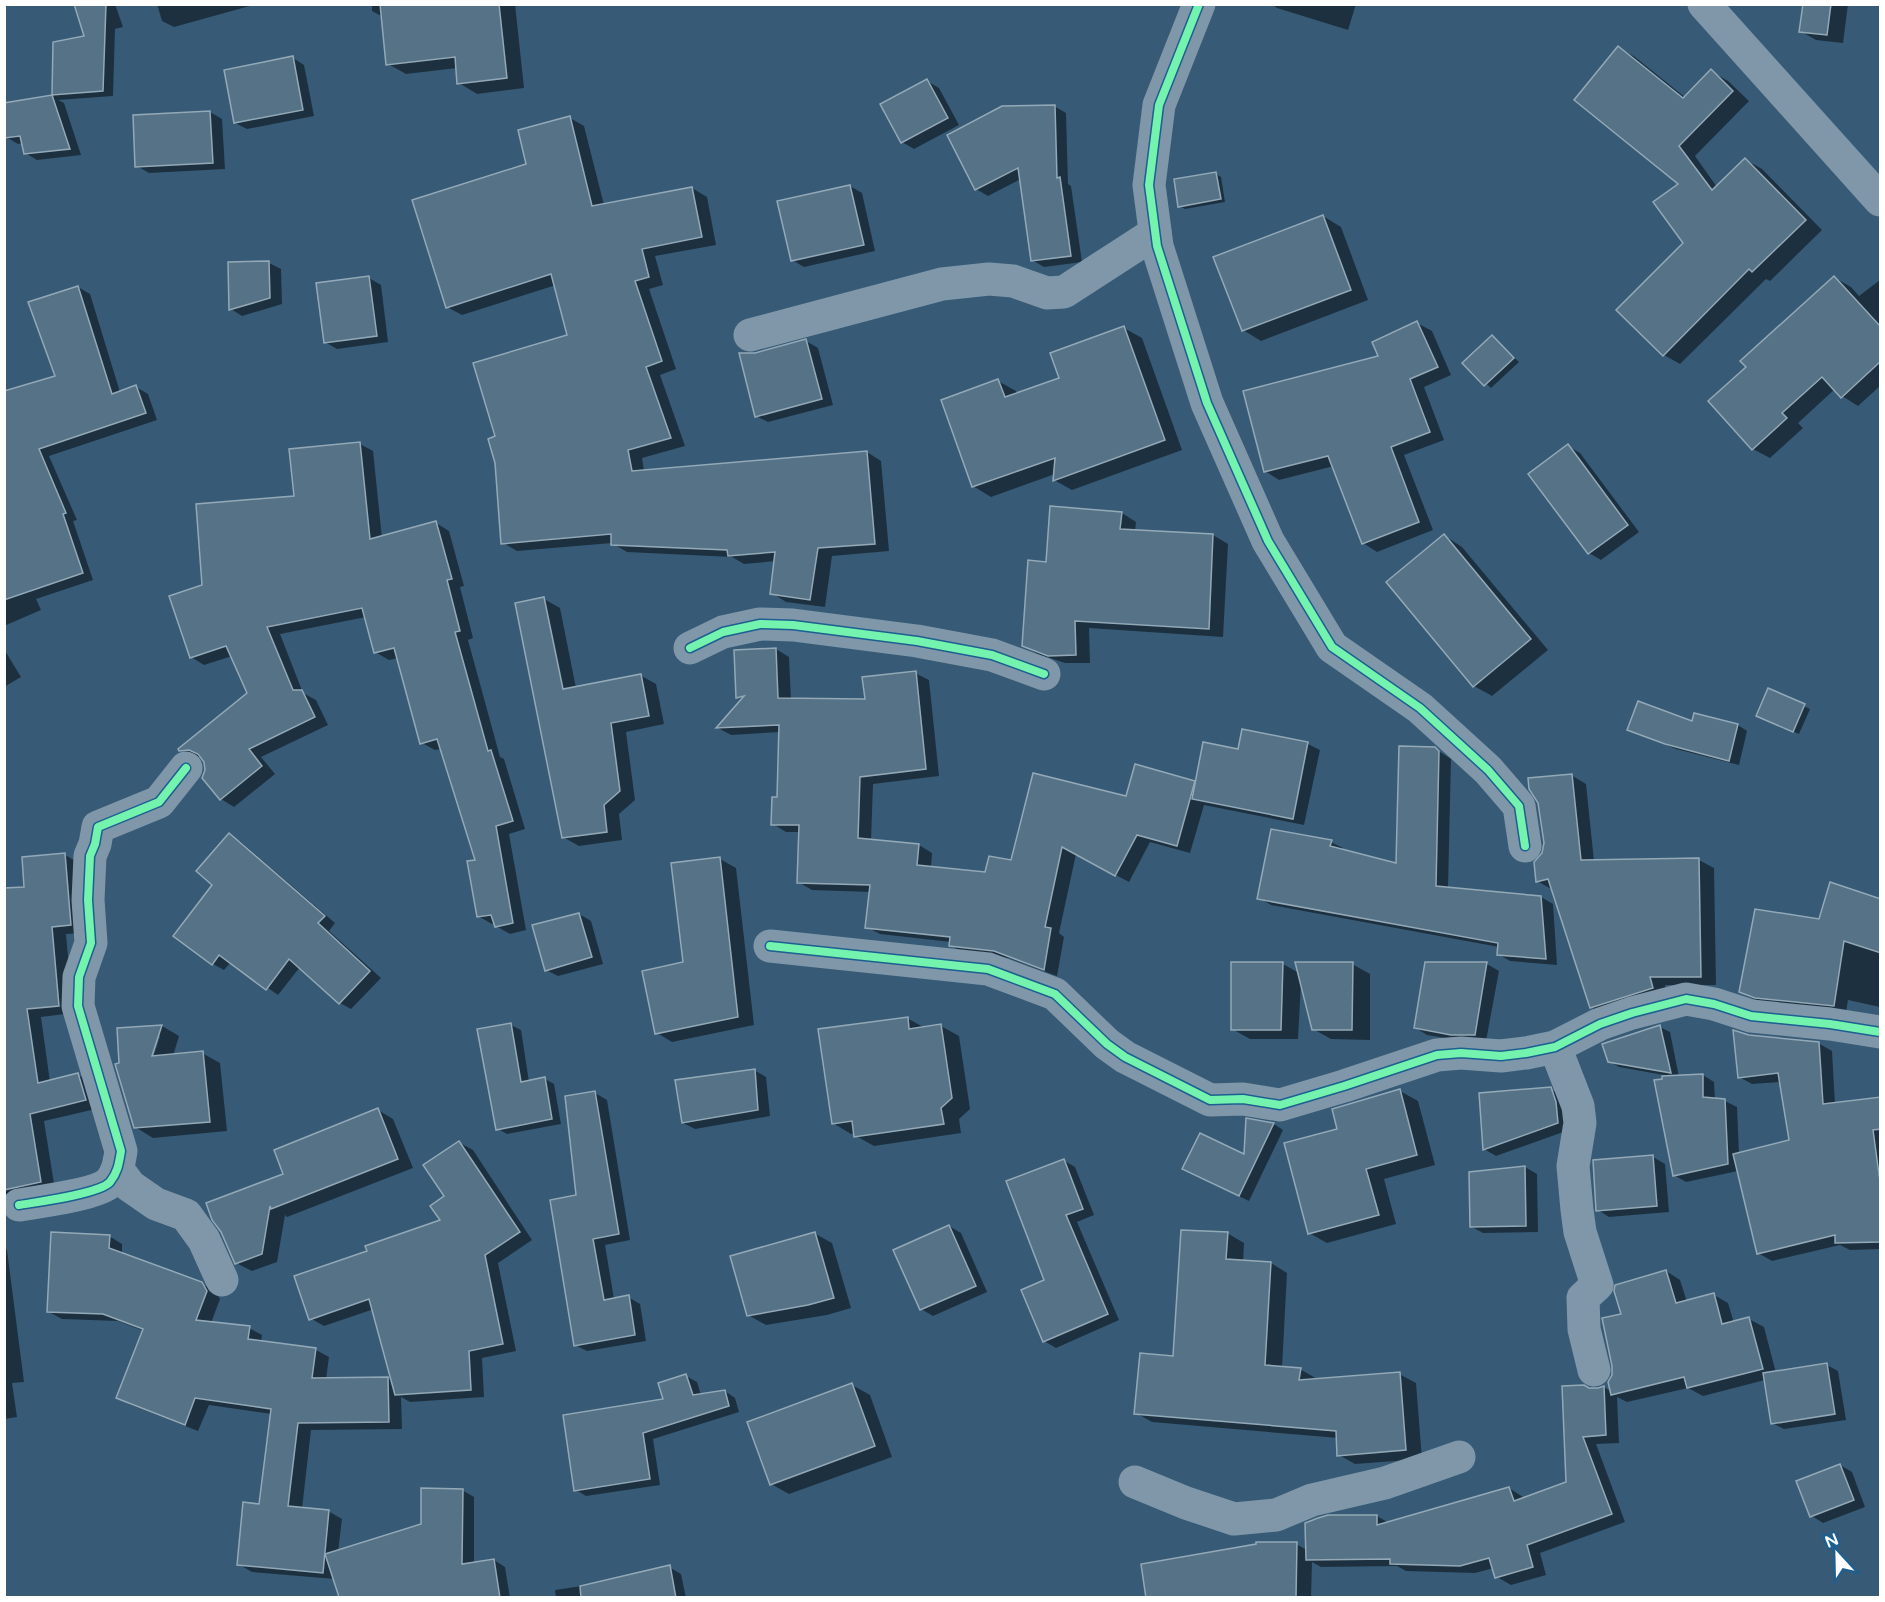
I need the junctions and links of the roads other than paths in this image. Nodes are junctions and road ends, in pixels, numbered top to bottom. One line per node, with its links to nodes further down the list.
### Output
1 (1199, 4): 4 (street)
2 (1704, 4): 3 (street)
3 (1881, 200)
4 (1155, 233): 5 (street); 9 (street)
5 (750, 335)
6 (690, 648): 7 (street)
7 (1044, 674)
8 (186, 768): 13 (street)
9 (1525, 846)
10 (770, 946): 12 (street)
11 (1881, 1032): 12 (street)
12 (1555, 1047): 16 (street)
13 (118, 1170): 14 (street); 15 (street)
14 (19, 1205)
15 (222, 1280)
16 (1594, 1370)
17 (1459, 1457): 18 (street)
18 (1135, 1482)

